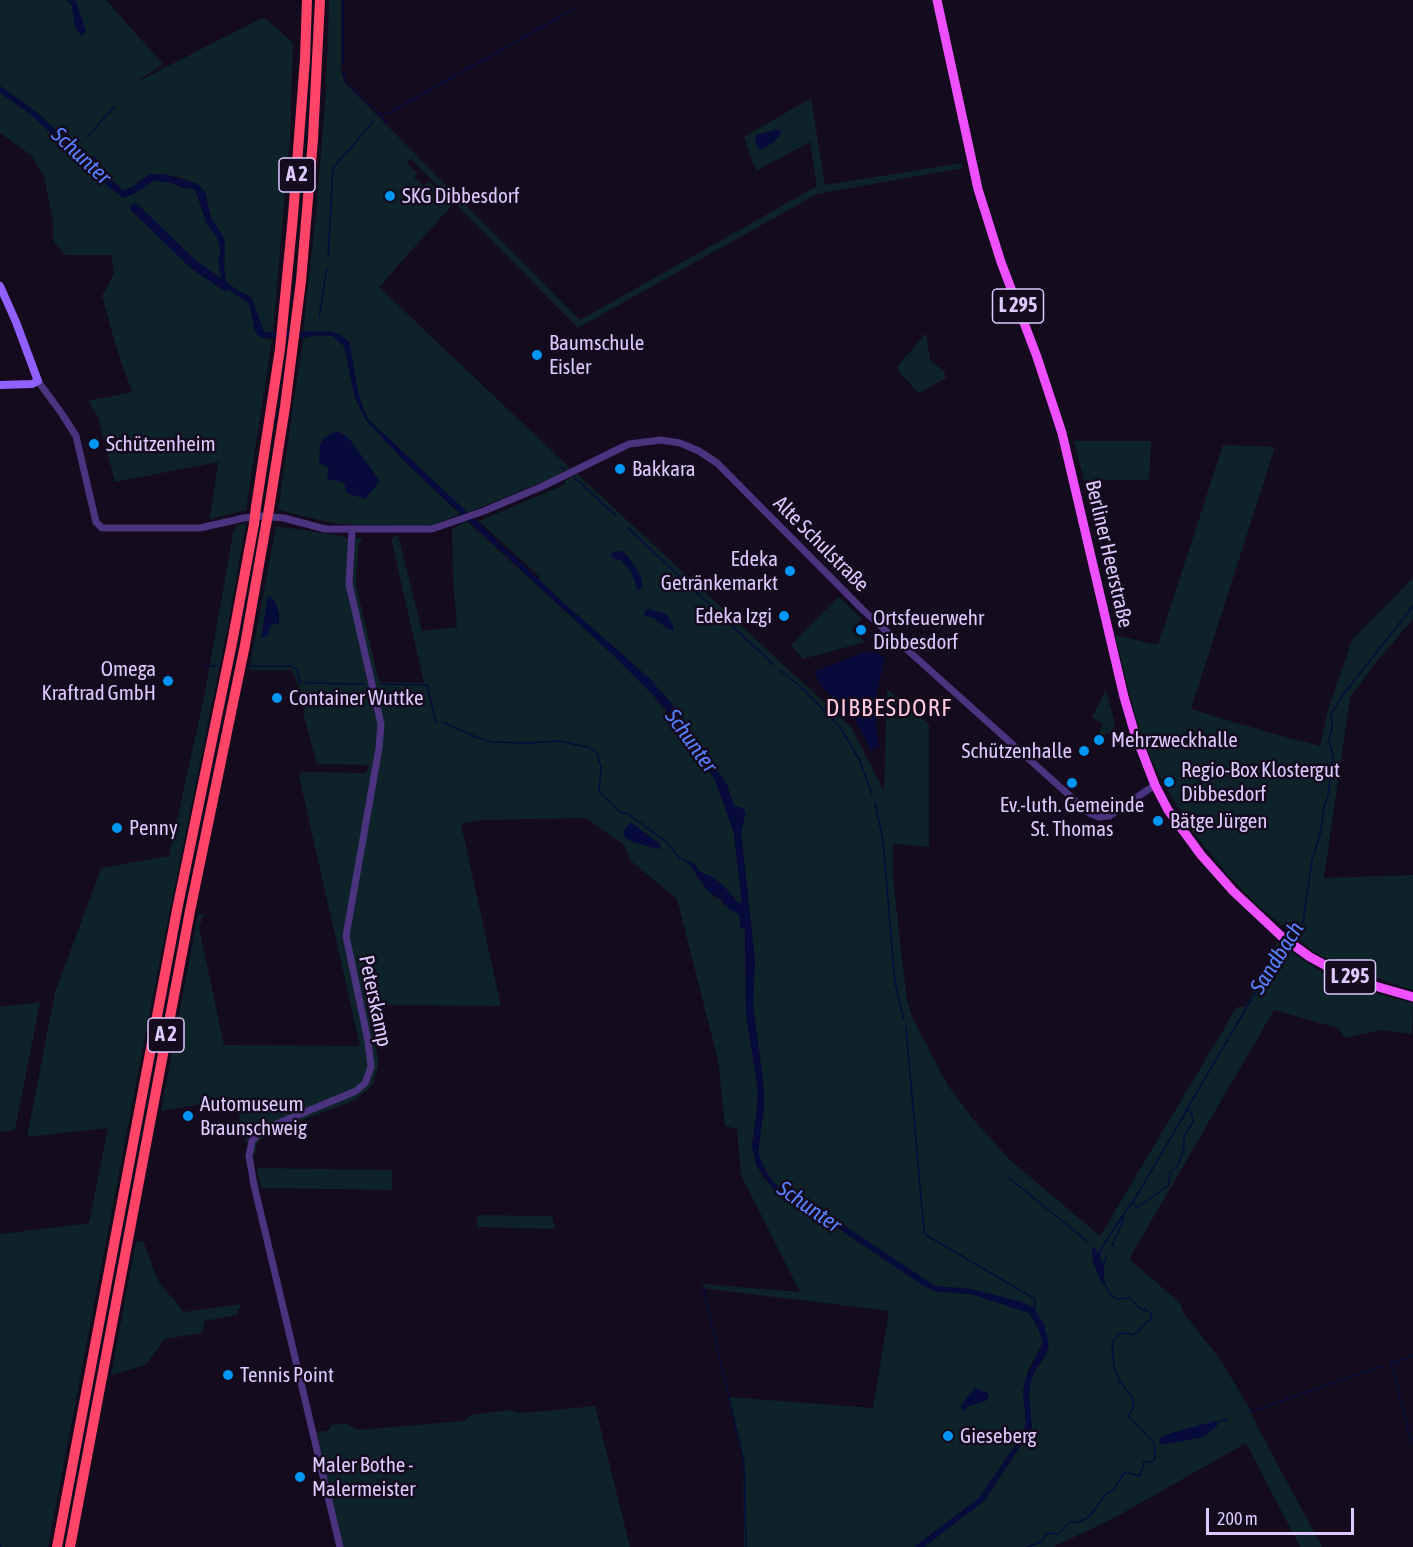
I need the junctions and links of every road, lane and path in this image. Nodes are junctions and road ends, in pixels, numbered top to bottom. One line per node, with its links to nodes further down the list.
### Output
1 (307, 0): 10 (highway, A 2, bridge)
2 (320, 0): 11 (highway, A 2, bridge)
3 (937, 0): 8 (main road, Berliner Heerstraße / L 295)
4 (0, 286): 5 (main road)
5 (38, 381): 6 (main road); 7 (street, Alte Schulstraße)
6 (0, 385)
7 (352, 530): 8 (street, Alte Schulstraße); 12 (street, Peterskamp)
8 (1155, 785): 9 (main road, Berliner Heerstraße / L 295)
9 (1413, 996)
10 (57, 1547)
11 (70, 1547)
12 (340, 1547)

